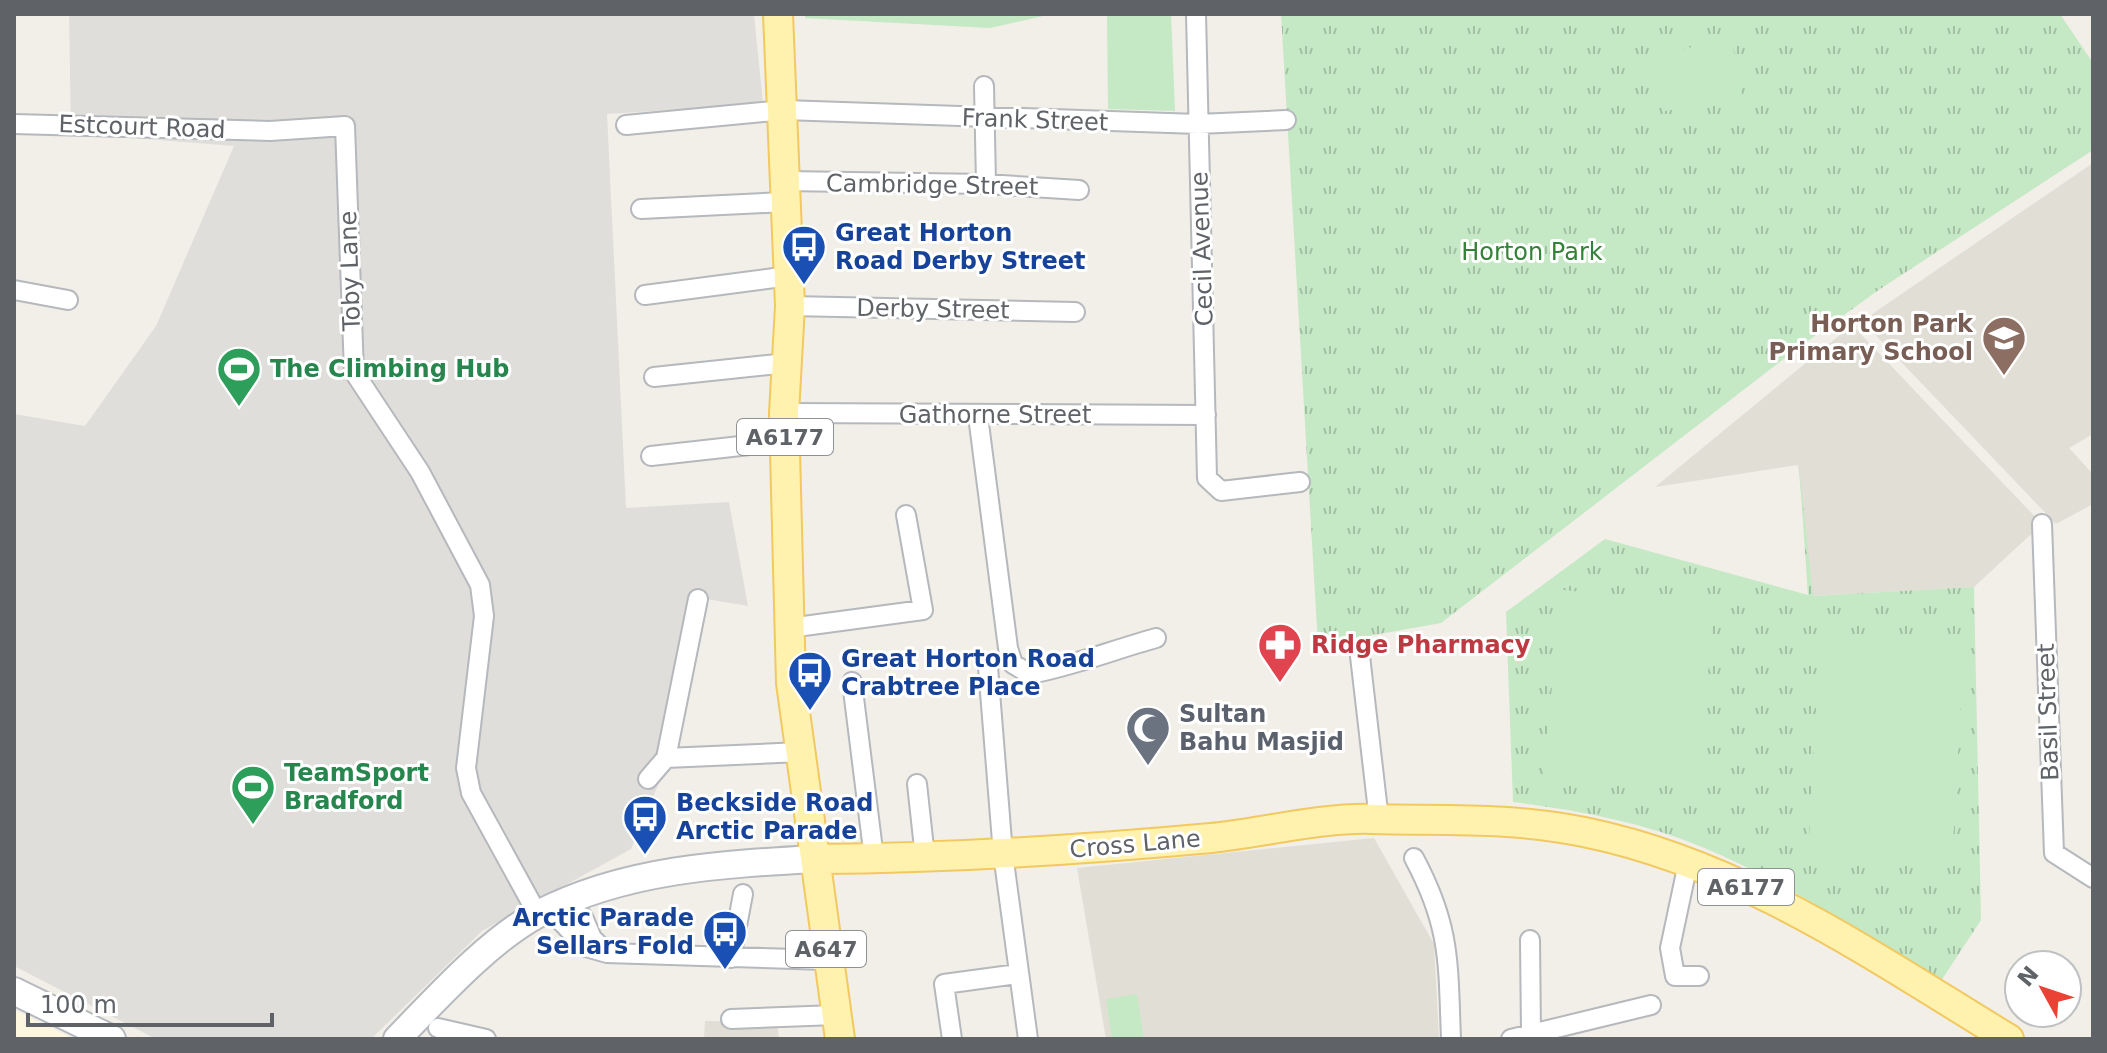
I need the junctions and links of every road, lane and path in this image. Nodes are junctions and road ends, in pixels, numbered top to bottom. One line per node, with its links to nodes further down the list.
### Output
1 (778, 14): 4 (main road, A6177)
2 (1196, 14): 8 (street, Cecil Avenue)
3 (984, 86): 5 (street)
4 (784, 110): 5 (street, Frank Street); 9 (street, Frank Street); 13 (main road, A6177)
5 (983, 119): 8 (street, Frank Street); 11 (street)
6 (1286, 120): 8 (street, Frank Street)
7 (14, 124): 10 (street, Estcourt Road)
8 (1198, 124): 24 (street, Cecil Avenue)
9 (626, 125)
10 (270, 131): 50 (street, Toby Lane)
11 (986, 184): 12 (street, Cambridge Street); 13 (street, Cambridge Street)
12 (1079, 190)
13 (785, 192): 14 (street, Cambridge Street); 15 (main road, A6177)
14 (641, 209)
15 (789, 276): 17 (street); 19 (main road, A6177)
16 (14, 290): 18 (street)
17 (645, 295)
18 (68, 300)
19 (790, 306): 20 (street, Derby Street); 21 (main road, A6177)
20 (1075, 312)
21 (787, 363): 22 (street); 23 (main road, A6177)
22 (654, 377)
23 (784, 413): 25 (street, Gathorne Street); 26 (main road, A6177)
24 (1206, 415): 25 (street, Gathorne Street); 28 (street, Cecil Avenue)
25 (978, 416): 33 (street)
26 (785, 441): 27 (street); 32 (main road, A6177)
27 (651, 456)
28 (1300, 482)
29 (906, 515): 32 (street)
30 (2042, 524): 48 (street, Basil Street)
31 (698, 599): 38 (street)
32 (789, 628): 37 (main road, A6177)
33 (1156, 638)
34 (1360, 656): 41 (street)
35 (988, 667): 42 (street)
36 (852, 682): 44 (street)
37 (801, 752): 38 (street); 46 (main road, A6177)
38 (666, 758): 39 (street)
39 (648, 779)
40 (917, 784): 43 (street)
41 (1379, 820): 42 (main road, Cross Lane / A6177); 47 (main road, Cross Lane / A6177)
42 (1003, 854): 43 (main road, Cross Lane / A6177); 56 (street)
43 (925, 857): 44 (main road, Cross Lane / A6177)
44 (874, 858): 46 (main road, Cross Lane / A6177)
45 (1414, 858): 69 (street)
46 (817, 859): 50 (street); 55 (main road, A647)
47 (1688, 863): 57 (street); 71 (main road, A6177)
48 (2093, 878)
49 (743, 894): 54 (street)
50 (544, 912): 53 (street); 61 (street)
51 (583, 917): 53 (street)
52 (1530, 940): 63 (street)
53 (607, 953): 54 (street)
54 (731, 958): 55 (street)
55 (827, 960): 62 (main road, A647)
56 (1018, 974): 67 (street); 68 (street)
57 (1699, 976)
58 (14, 991): 64 (street)
59 (1651, 1005): 63 (street)
60 (731, 1019): 62 (street)
61 (433, 1026): 65 (street); 66 (street)
62 (838, 1027)
63 (1531, 1034): 70 (street)
64 (112, 1039)
65 (397, 1039)
66 (486, 1039)
67 (952, 1039)
68 (1028, 1039)
69 (1451, 1039)
70 (1511, 1039)
71 (2009, 1039)

